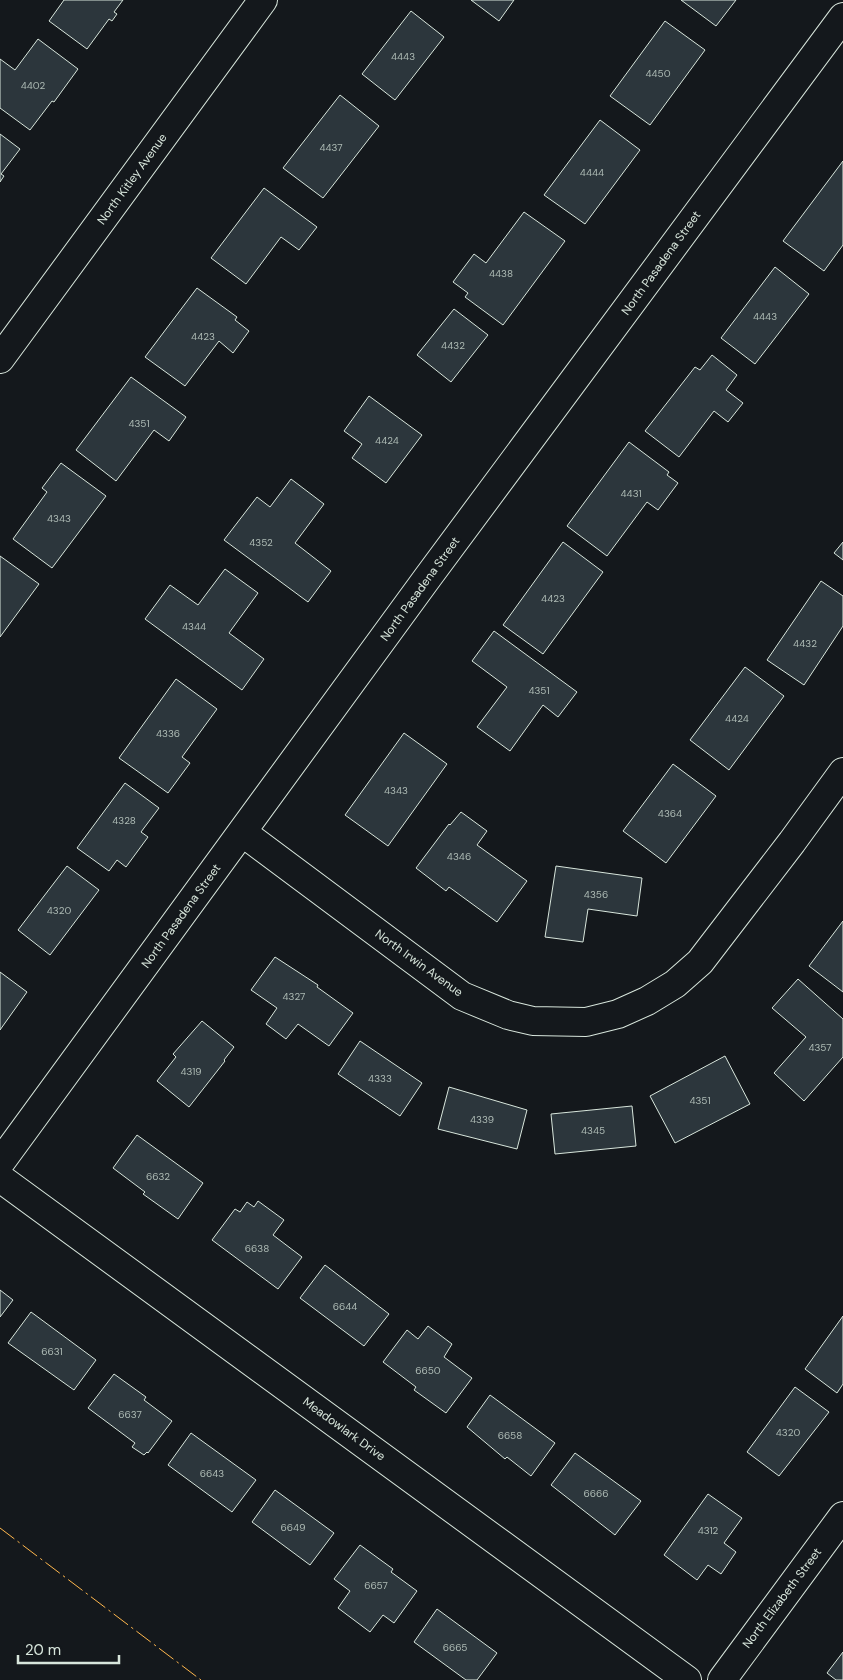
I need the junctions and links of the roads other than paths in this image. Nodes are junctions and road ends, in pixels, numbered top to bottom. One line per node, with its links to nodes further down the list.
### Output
1 (263, 0): 3 (street, North Kitley Avenue)
2 (843, 17): 5 (street, North Pasadena Street)
3 (0, 359)
4 (843, 772): 5 (street, North Irwin Avenue)
5 (242, 832): 6 (street, North Pasadena Street)
6 (0, 1163)
7 (0, 1178): 9 (street, Meadowlark Drive)
8 (843, 1516): 10 (street, North Elizabeth Street)
9 (687, 1680)
10 (722, 1680)

